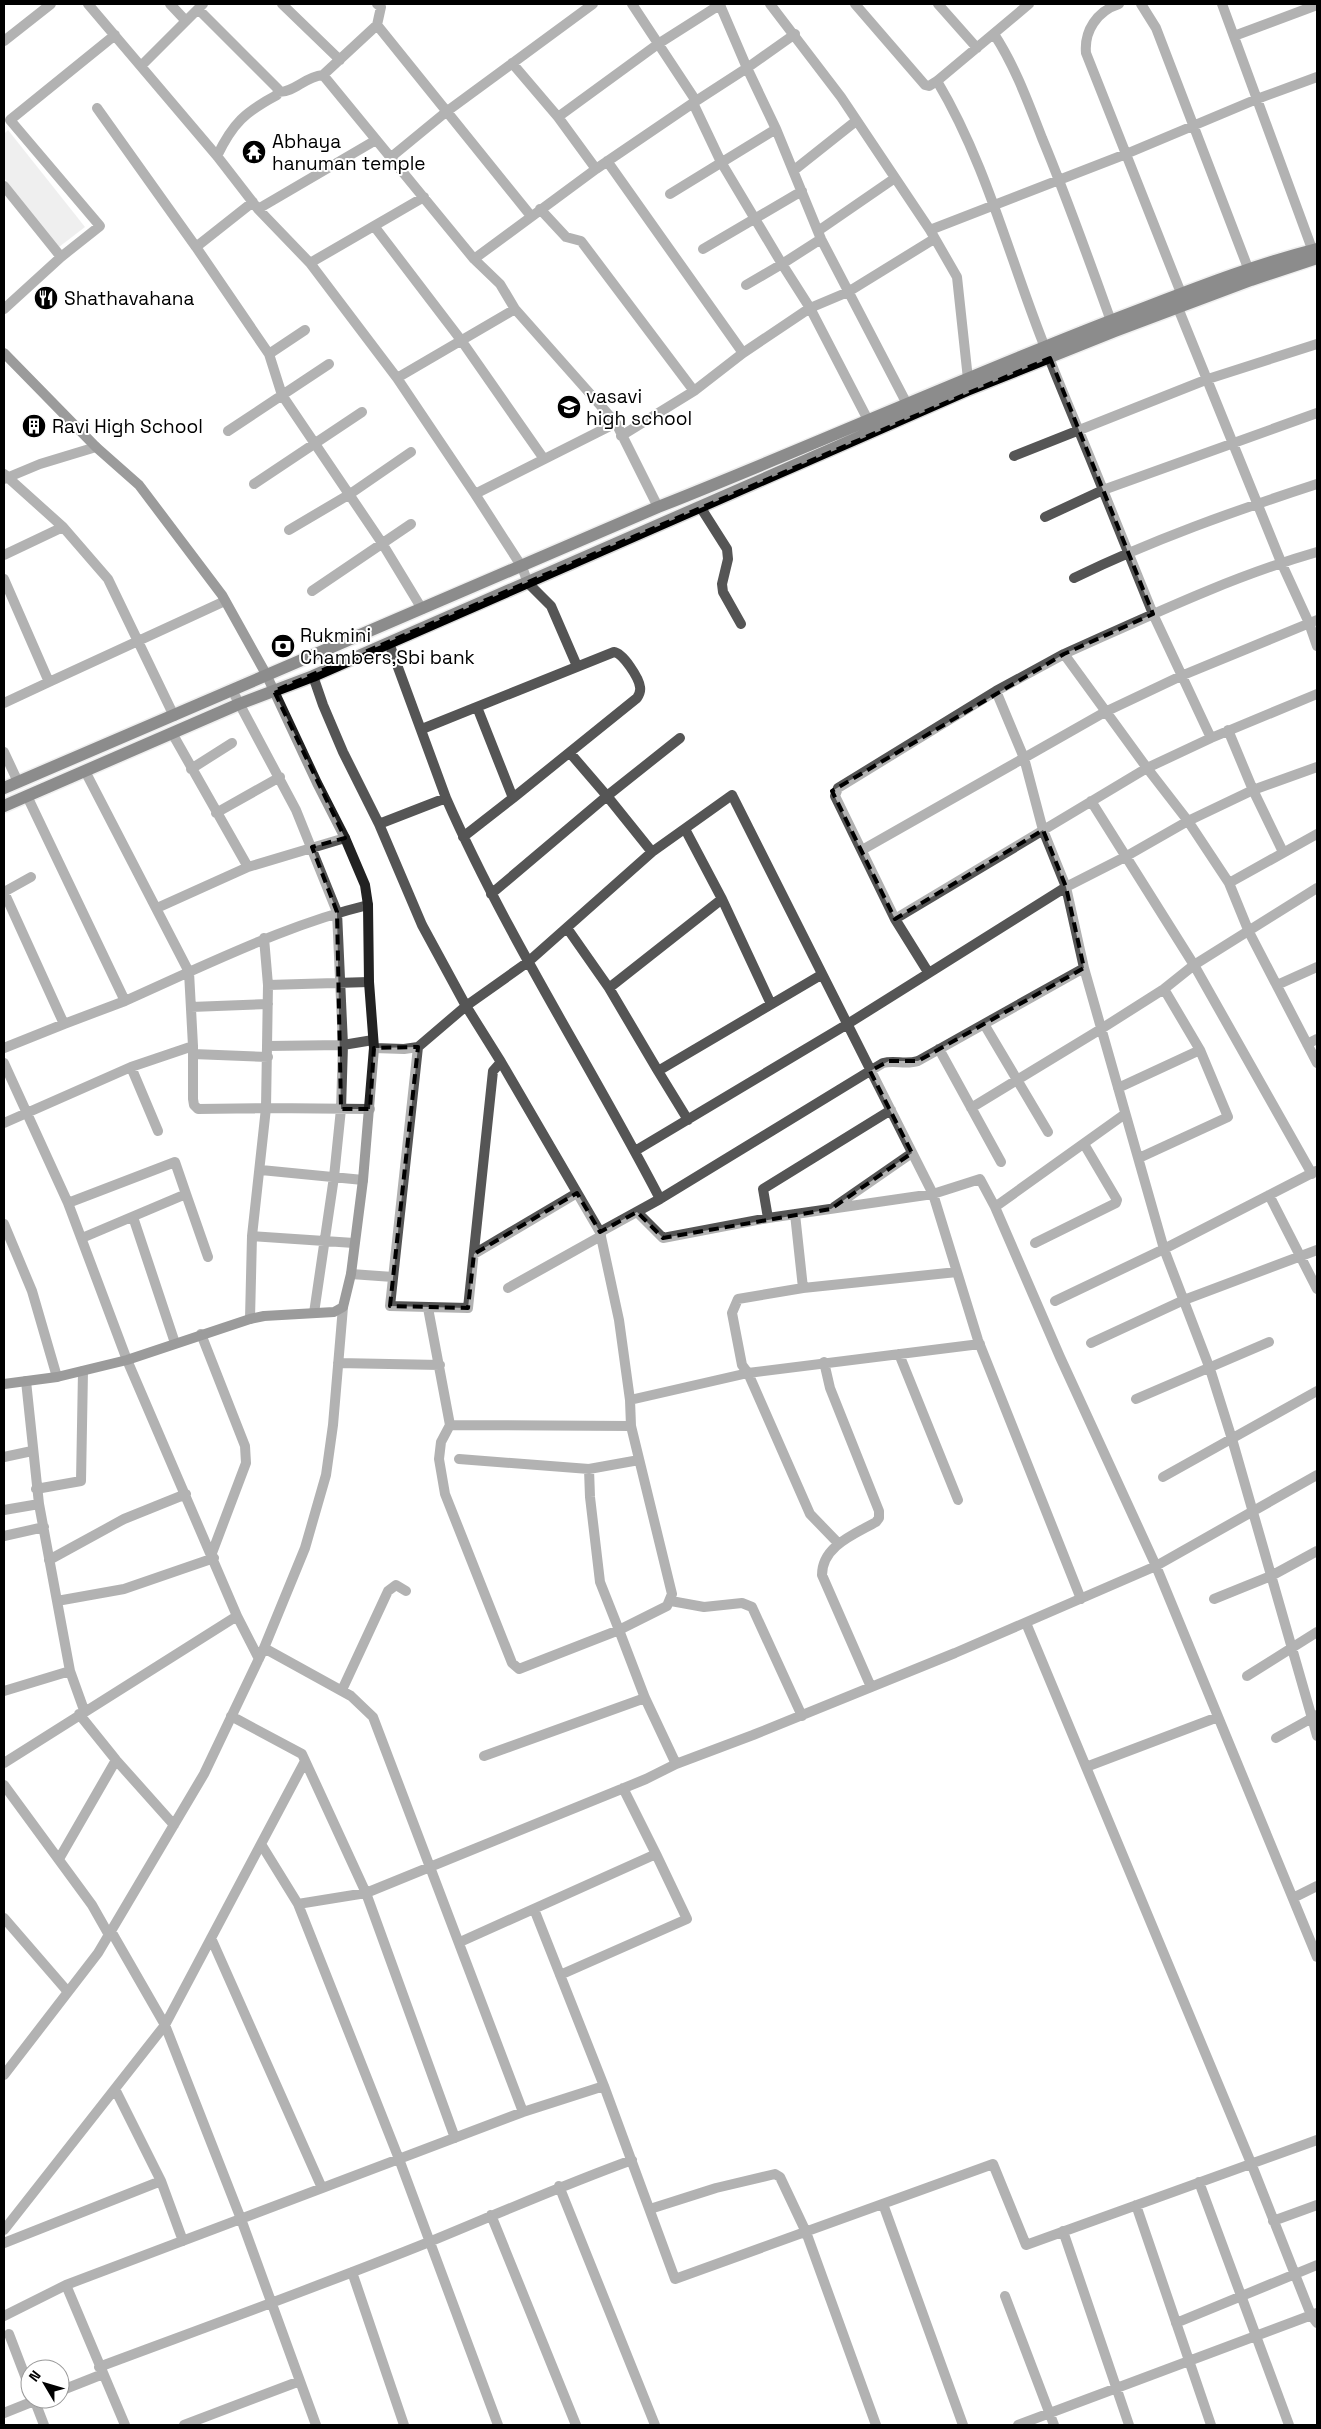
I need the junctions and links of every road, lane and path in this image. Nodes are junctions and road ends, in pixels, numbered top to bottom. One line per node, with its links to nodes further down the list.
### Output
1 (51, 4): 24 (street)
2 (88, 4): 22 (street)
3 (170, 4): 18 (street)
4 (282, 4): 27 (street)
5 (377, 4): 19 (street)
6 (594, 4): 28 (street)
7 (632, 4): 25 (street)
8 (720, 4): 25 (street); 30 (street)
9 (770, 4): 20 (street)
10 (855, 4): 33 (street)
11 (938, 4): 26 (street)
12 (1119, 4): 45 (street)
13 (1141, 4): 42 (street)
14 (1222, 4): 23 (street)
15 (1025, 5): 21 (street)
16 (1317, 5): 23 (street)
17 (201, 6): 18 (street); 34 (street)
18 (186, 21): 29 (street)
19 (377, 25): 27 (street); 38 (street)
20 (795, 34): 30 (street); 40 (street)
21 (994, 34): 26 (street); 53 (street)
22 (116, 35): 29 (street); 41 (street)
23 (1234, 36): 35 (street)
24 (4, 41)
25 (658, 44): 36 (street); 39 (street)
26 (977, 48): 33 (street)
27 (340, 60): 31 (street)
28 (512, 62): 38 (street); 39 (street)
29 (142, 65): 46 (street)
30 (747, 68): 36 (street); 43 (street)
31 (323, 75): 34 (street); 44 (street)
32 (1317, 77): 35 (street)
33 (937, 81): 59 (street)
34 (279, 92): 46 (street)
35 (1258, 99): 42 (street); 68 (street)
36 (695, 102): 48 (street); 49 (street)
37 (97, 108): 66 (street)
38 (446, 112): 47 (street); 61 (street)
39 (558, 118): 50 (street)
40 (856, 121): 51 (street); 52 (street)
41 (7, 123): 69 (street)
42 (1192, 126): 45 (street); 73 (street)
43 (776, 128): 49 (street); 51 (street)
44 (376, 140): 47 (street); 58 (street)
45 (1126, 154): 53 (street); 76 (street)
46 (217, 156): 58 (street)
47 (390, 158): 57 (street)
48 (607, 162): 50 (street); 87 (street)
49 (721, 162): 56 (street); 62 (street)
50 (596, 169): 60 (street)
51 (793, 171): 55 (street)
52 (895, 178): 64 (street); 65 (street)
53 (1059, 180): 59 (street); 81 (street)
54 (4, 186): 69 (street)
55 (802, 191): 62 (street); 65 (street)
56 (670, 194)
57 (424, 197): 63 (street); 70 (street)
58 (255, 205): 66 (street); 71 (street)
59 (994, 205): 64 (street); 85 (street)
60 (540, 209): 61 (street); 93 (street)
61 (531, 216): 70 (street)
62 (756, 218): 67 (street); 72 (street)
63 (374, 226): 71 (street); 83 (street)
64 (932, 234): 75 (street); 91 (street)
65 (820, 235): 72 (street); 75 (street)
66 (196, 247): 88 (street)
67 (704, 249)
68 (1316, 254): 73 (main road); 78 (main road)
69 (61, 257): 79 (street)
70 (474, 259): 80 (street)
71 (310, 263): 90 (street)
72 (782, 264): 74 (street); 77 (street)
73 (1248, 268): 76 (main road)
74 (746, 285)
75 (848, 292): 77 (street); 95 (street)
76 (1181, 293): 81 (main road)
77 (810, 308): 87 (street); 98 (street)
78 (1178, 308): 85 (main road); 92 (street)
79 (4, 309)
80 (515, 309): 83 (street); 99 (street)
81 (1112, 321): 85 (main road)
82 (305, 330): 88 (street)
83 (461, 340): 90 (street); 108 (street)
84 (1317, 344): 92 (street)
85 (1047, 352): 91 (main road); 100 (street); 117 (main road)
86 (4, 353): 105 (street)
87 (743, 353): 93 (street)
88 (270, 354): 94 (street)
89 (329, 364): 94 (street)
90 (397, 378): 114 (street)
91 (968, 379): 95 (main road)
92 (1208, 379): 100 (street); 104 (street)
93 (694, 391): 102 (street)
94 (282, 395): 101 (street); 103 (street)
95 (907, 404): 98 (main road)
96 (362, 412): 103 (street)
97 (1317, 413): 104 (street)
98 (868, 420): 116 (main road)
99 (616, 424): 102 (street); 108 (street)
100 (1078, 429): 107 (street); 112 (street)
101 (228, 432)
102 (622, 436): 116 (street)
103 (314, 442): 110 (street); 113 (street)
104 (1233, 442): 112 (street); 115 (street)
105 (96, 447): 109 (street); 132 (street)
106 (411, 452): 113 (street)
107 (1014, 456)
108 (544, 459): 114 (street)
109 (5, 477): 120 (street)
110 (254, 484)
111 (1317, 484): 115 (street)
112 (1103, 490): 118 (street); 123 (street)
113 (350, 494): 121 (street); 122 (street)
114 (475, 494): 127 (street)
115 (1258, 503): 123 (street); 126 (street)
116 (658, 507): 127 (main road)
117 (702, 508): 130 (main road); 136 (street)
118 (1045, 517)
119 (411, 524): 122 (street)
120 (63, 527): 125 (street); 137 (street)
121 (289, 530)
122 (382, 543): 131 (street); 133 (street)
123 (1128, 552): 128 (street); 134 (street)
124 (1317, 552): 126 (street)
125 (4, 555)
126 (1281, 562): 134 (street); 135 (street)
127 (522, 567): 130 (street); 133 (main road)
128 (1074, 578)
129 (4, 579): 145 (street)
130 (528, 583): 138 (main road); 141 (street)
131 (312, 591)
132 (225, 601): 137 (street); 142 (street)
133 (422, 609): 142 (main road)
134 (1153, 614): 140 (street); 144 (street)
135 (1313, 622): 139 (street); 144 (street)
136 (740, 624)
137 (138, 642): 145 (street); 154 (street)
138 (389, 643): 143 (main road); 155 (street)
139 (1317, 646)
140 (1064, 654): 148 (street); 153 (street)
141 (577, 666): 152 (street); 162 (street)
142 (266, 674): 146 (main road); 147 (street)
143 (314, 676): 147 (main road); 180 (street)
144 (1181, 676): 153 (street); 159 (street)
145 (49, 682): 150 (street)
146 (232, 690): 151 (street); 154 (main road)
147 (274, 691): 151 (main road); 185 (street)
148 (996, 691): 163 (street); 187 (street)
149 (1317, 694): 156 (street)
150 (4, 703)
151 (239, 704): 157 (main road); 168 (street)
152 (477, 707): 155 (street); 175 (street)
153 (1105, 712): 163 (street); 165 (street)
154 (174, 716): 169 (main road)
155 (422, 729): 174 (street)
156 (1228, 730): 159 (street); 171 (street)
157 (172, 734): 166 (street); 167 (main road)
158 (680, 738): 173 (street)
159 (1211, 738): 165 (street)
160 (232, 743): 166 (street)
161 (4, 752): 169 (street)
162 (570, 753): 173 (street); 175 (street)
163 (1024, 758): 182 (street); 187 (street)
164 (1317, 767): 171 (street)
165 (1147, 768): 176 (street); 179 (street)
166 (191, 769): 178 (street)
167 (85, 771): 172 (main road); 200 (street)
168 (280, 777): 178 (street); 186 (street)
169 (18, 782): 170 (main road)
170 (4, 788)
171 (1253, 790): 179 (street); 189 (street)
172 (27, 796): 177 (main road); 219 (street)
173 (607, 796): 188 (street); 197 (street)
174 (446, 798): 180 (street); 184 (street)
175 (513, 798): 184 (street)
176 (1091, 801): 182 (street); 190 (street)
177 (4, 806)
178 (216, 813): 191 (street)
179 (1188, 821): 190 (street); 193 (street)
180 (379, 824): 223 (street)
181 (685, 829): 188 (street); 198 (street); 212 (street)
182 (1043, 830): 194 (street); 202 (street)
183 (1317, 834): 189 (street)
184 (463, 837): 197 (street)
185 (346, 838): 186 (street); 199 (street)
186 (312, 847): 191 (street); 201 (street)
187 (862, 850): 202 (street)
188 (652, 852): 203 (street)
189 (1283, 852): 193 (street)
190 (1125, 857): 194 (street); 207 (street)
191 (248, 867): 200 (street)
192 (32, 877): 196 (street)
193 (1229, 883): 204 (street)
194 (1066, 887): 209 (street); 211 (street)
195 (1317, 888): 204 (street)
196 (4, 892): 224 (street)
197 (491, 894): 206 (street)
198 (722, 900): 217 (street); 221 (street)
199 (368, 905): 201 (street); 213 (street)
200 (157, 908): 210 (street)
201 (338, 912): 205 (street); 214 (street)
202 (895, 919): 211 (street)
203 (567, 928): 206 (street); 217 (street)
204 (1249, 932): 207 (street); 215 (street)
205 (264, 938): 210 (street); 216 (street)
206 (528, 962): 223 (street); 259 (street)
207 (1194, 965): 218 (street); 264 (street)
208 (1317, 967): 215 (street)
209 (1084, 968): 225 (street); 227 (street)
210 (189, 972): 219 (street); 222 (street)
211 (928, 972): 226 (street)
212 (821, 974): 221 (street); 226 (street)
213 (369, 982): 214 (street); 229 (street)
214 (341, 983): 216 (street); 231 (street)
215 (1277, 985): 230 (street)
216 (268, 986): 220 (street)
217 (609, 988): 243 (street)
218 (1164, 989): 227 (street); 237 (street)
219 (125, 1000): 224 (street)
220 (268, 1004): 222 (street); 232 (street)
221 (771, 1004): 243 (street)
222 (191, 1006): 236 (street)
223 (466, 1006): 233 (street); 239 (street)
224 (64, 1024): 234 (street)
225 (984, 1024): 235 (street); 245 (street)
226 (846, 1025): 244 (street); 254 (street)
227 (1101, 1029): 245 (street); 246 (street)
228 (1317, 1039): 230 (street)
229 (373, 1044): 231 (street); 233 (street); 250 (street)
230 (1307, 1044): 241 (street)
231 (343, 1045): 232 (street); 249 (street)
232 (268, 1046): 238 (street)
233 (418, 1047): 293 (street)
234 (4, 1048)
235 (939, 1049): 244 (street); 248 (street)
236 (193, 1050): 238 (street); 242 (street); 247 (street)
237 (1200, 1050): 246 (street); 261 (street)
238 (268, 1057): 247 (street)
239 (501, 1062): 267 (street); 288 (street)
240 (4, 1063): 252 (street)
241 (1317, 1063)
242 (131, 1067): 252 (street); 256 (street)
243 (658, 1071): 254 (street)
244 (870, 1071): 251 (street); 271 (street)
245 (1018, 1081): 248 (street); 257 (street)
246 (1118, 1088): 253 (street)
247 (266, 1108): 249 (street); 263 (street)
248 (971, 1108): 262 (street)
249 (342, 1109): 250 (street); 265 (street)
250 (370, 1109): 266 (street)
251 (891, 1110): 260 (street); 278 (street)
252 (27, 1113): 255 (street); 272 (street)
253 (1125, 1114): 258 (street); 261 (street)
254 (688, 1120): 259 (street)
255 (4, 1123)
256 (158, 1131)
257 (1048, 1132)
258 (1084, 1144): 273 (street); 284 (street)
259 (635, 1151): 271 (street)
260 (912, 1152): 269 (street); 274 (street)
261 (1139, 1158): 286 (street)
262 (1001, 1162)
263 (261, 1170): 265 (street); 281 (street)
264 (1314, 1172): 270 (street)
265 (334, 1178): 266 (street); 283 (street)
266 (363, 1180): 285 (street)
267 (577, 1193): 280 (street); 288 (street)
268 (186, 1194): 272 (street); 277 (street); 289 (street)
269 (933, 1194): 273 (street); 274 (street); 291 (street)
270 (1269, 1195): 286 (street); 290 (street)
271 (660, 1199): 275 (street)
272 (68, 1203): 282 (street)
273 (996, 1207): 344 (street)
274 (831, 1209): 276 (street)
275 (637, 1212): 278 (street); 280 (street)
276 (795, 1214): 278 (street); 295 (street)
277 (133, 1217): 282 (street); 305 (street)
278 (768, 1218)
279 (4, 1224): 316 (street)
280 (601, 1234): 294 (street); 321 (street)
281 (252, 1236): 283 (street); 302 (street)
282 (82, 1238): 309 (street)
283 (325, 1241): 285 (street); 301 (street)
284 (1035, 1243)
285 (354, 1244): 292 (street)
286 (1164, 1248): 297 (street); 298 (street)
287 (1317, 1250): 290 (street)
288 (474, 1254): 300 (street)
289 (208, 1257)
290 (1302, 1257): 296 (street); 297 (street)
291 (957, 1272): 295 (street); 307 (street)
292 (351, 1274): 293 (street); 299 (street)
293 (393, 1277): 300 (street)
294 (508, 1288)
295 (803, 1288): 315 (street)
296 (1317, 1289)
297 (1184, 1300): 306 (street); 313 (street)
298 (1055, 1301)
299 (343, 1307): 301 (street); 311 (street)
300 (428, 1308): 312 (street)
301 (314, 1313): 302 (street)
302 (250, 1319): 303 (street)
303 (201, 1334): 305 (street); 342 (street)
304 (1269, 1342): 313 (street)
305 (175, 1343): 309 (street)
306 (1092, 1343)
307 (980, 1344): 308 (street); 347 (street)
308 (900, 1354): 310 (street); 334 (street)
309 (128, 1360): 314 (street); 333 (street)
310 (824, 1362): 315 (street); 340 (street)
311 (338, 1363): 312 (street); 356 (street)
312 (440, 1364): 322 (street)
313 (1210, 1369): 320 (street); 324 (street)
314 (83, 1372): 316 (street); 332 (street)
315 (748, 1373): 321 (street); 340 (street)
316 (57, 1377): 317 (street)
317 (26, 1381): 318 (street); 325 (street)
318 (4, 1384)
319 (1317, 1391): 324 (street)
320 (1136, 1399)
321 (630, 1400): 323 (street)
322 (450, 1425): 323 (street); 353 (street)
323 (631, 1426): 328 (street)
324 (1232, 1439): 331 (street); 337 (street)
325 (32, 1451): 326 (street); 332 (street)
326 (4, 1457)
327 (459, 1459): 329 (street)
328 (639, 1460): 329 (street); 350 (street)
329 (589, 1469): 353 (street)
330 (1317, 1475): 337 (street)
331 (1163, 1477)
332 (36, 1489): 335 (street)
333 (186, 1494): 342 (street); 343 (street)
334 (958, 1500)
335 (39, 1504): 336 (street); 338 (street)
336 (4, 1510)
337 (1253, 1511): 344 (street); 345 (street)
338 (44, 1527): 339 (street); 343 (street)
339 (4, 1536)
340 (839, 1544): 360 (street)
341 (1317, 1551): 345 (street)
342 (213, 1556): 349 (street); 351 (street)
343 (49, 1560): 349 (street)
344 (1156, 1566): 347 (street); 368 (street)
345 (1271, 1576): 348 (street); 355 (street)
346 (406, 1591): 361 (street)
347 (1080, 1599): 352 (street)
348 (1214, 1599)
349 (57, 1601): 358 (street)
350 (671, 1601): 353 (street); 366 (street)
351 (237, 1616): 357 (street); 364 (street)
352 (1026, 1623): 360 (street); 376 (street)
353 (619, 1630): 363 (street)
354 (1317, 1632): 355 (street)
355 (1290, 1647): 359 (street); 367 (street)
356 (264, 1648): 357 (street); 361 (street)
357 (259, 1659): 365 (street)
358 (70, 1671): 362 (street); 364 (street)
359 (1247, 1676)
360 (871, 1687): 366 (street)
361 (342, 1690): 383 (street)
362 (4, 1691)
363 (645, 1698): 371 (street); 375 (street)
364 (82, 1712): 372 (street); 374 (street)
365 (231, 1716): 373 (street); 379 (street)
366 (802, 1716): 375 (street)
367 (1314, 1716): 369 (street); 370 (street)
368 (1218, 1717): 376 (street); 386 (street)
369 (1317, 1736)
370 (1276, 1738)
371 (484, 1756)
372 (116, 1760): 379 (street); 382 (street)
373 (305, 1761): 380 (street); 385 (street)
374 (4, 1762)
375 (676, 1764): 378 (street)
376 (1086, 1767): 407 (street)
377 (4, 1785): 382 (street)
378 (622, 1788): 381 (street); 383 (street)
379 (174, 1825): 391 (street)
380 (261, 1844): 387 (street); 393 (street)
381 (656, 1854): 388 (street); 396 (street)
382 (59, 1859): 391 (street)
383 (430, 1867): 385 (street); 394 (street)
384 (1317, 1886): 386 (street)
385 (366, 1893): 387 (street); 403 (street)
386 (1294, 1898): 395 (street)
387 (298, 1904): 405 (street)
388 (534, 1909): 394 (street); 396 (street)
389 (4, 1918): 390 (street)
390 (11, 1928): 392 (street); 397 (street)
391 (110, 1933): 397 (street); 398 (street)
392 (4, 1937)
393 (211, 1938): 398 (street); 411 (street)
394 (460, 1942): 402 (street)
395 (1317, 1957)
396 (560, 1975): 400 (street)
397 (68, 1992): 399 (street)
398 (165, 2025): 401 (street); 417 (street)
399 (4, 2075)
400 (604, 2086): 402 (street); 406 (street)
401 (115, 2089): 408 (street); 419 (street)
402 (523, 2112): 403 (street)
403 (455, 2138): 405 (street)
404 (1317, 2140): 407 (street)
405 (399, 2159): 411 (street); 423 (street)
406 (632, 2160): 410 (street); 415 (street)
407 (1251, 2163): 409 (street); 418 (street)
408 (161, 2181): 422 (street); 424 (street)
409 (1199, 2182): 413 (street); 429 (street)
410 (559, 2186): 416 (street); 454 (street)
411 (322, 2188): 417 (street)
412 (884, 2204): 420 (street); 421 (street); 456 (street)
413 (1136, 2205): 420 (street); 434 (street)
414 (1317, 2205): 418 (street)
415 (650, 2209): 421 (street); 421 (street)
416 (491, 2215): 423 (street); 453 (street)
417 (241, 2219): 422 (street); 431 (street)
418 (1273, 2220): 427 (street)
419 (4, 2230)
420 (1063, 2231): 442 (street)
421 (806, 2232): 455 (street)
422 (183, 2241): 428 (street)
423 (429, 2242): 426 (street); 452 (street)
424 (4, 2243)
425 (1317, 2265): 427 (street)
426 (352, 2272): 431 (street); 451 (street)
427 (1294, 2274): 429 (street); 433 (street)
428 (66, 2285): 432 (street); 439 (street)
429 (1241, 2295): 434 (street); 436 (street)
430 (1005, 2296): 446 (street)
431 (273, 2303): 439 (street); 440 (street)
432 (4, 2316)
433 (1315, 2317): 436 (street)
434 (1176, 2323): 437 (street)
435 (6, 2332): 438 (street)
436 (1256, 2336): 437 (street); 461 (street)
437 (1189, 2361): 442 (street); 460 (street)
438 (20, 2365)
439 (101, 2371): 441 (street); 448 (street)
440 (300, 2381): 449 (street); 450 (street)
441 (70, 2386)
442 (1116, 2387): 446 (street); 459 (street)
443 (20, 2406): 445 (street)
444 (39, 2409): 447 (street)
445 (4, 2413)
446 (1050, 2413): 457 (street); 458 (street)
447 (44, 2425)
448 (125, 2425)
449 (184, 2425)
450 (316, 2425)
451 (404, 2425)
452 (498, 2425)
453 (576, 2425)
454 (654, 2425)
455 (876, 2425)
456 (963, 2425)
457 (1018, 2425)
458 (1054, 2425)
459 (1129, 2425)
460 (1211, 2425)
461 (1289, 2425)

